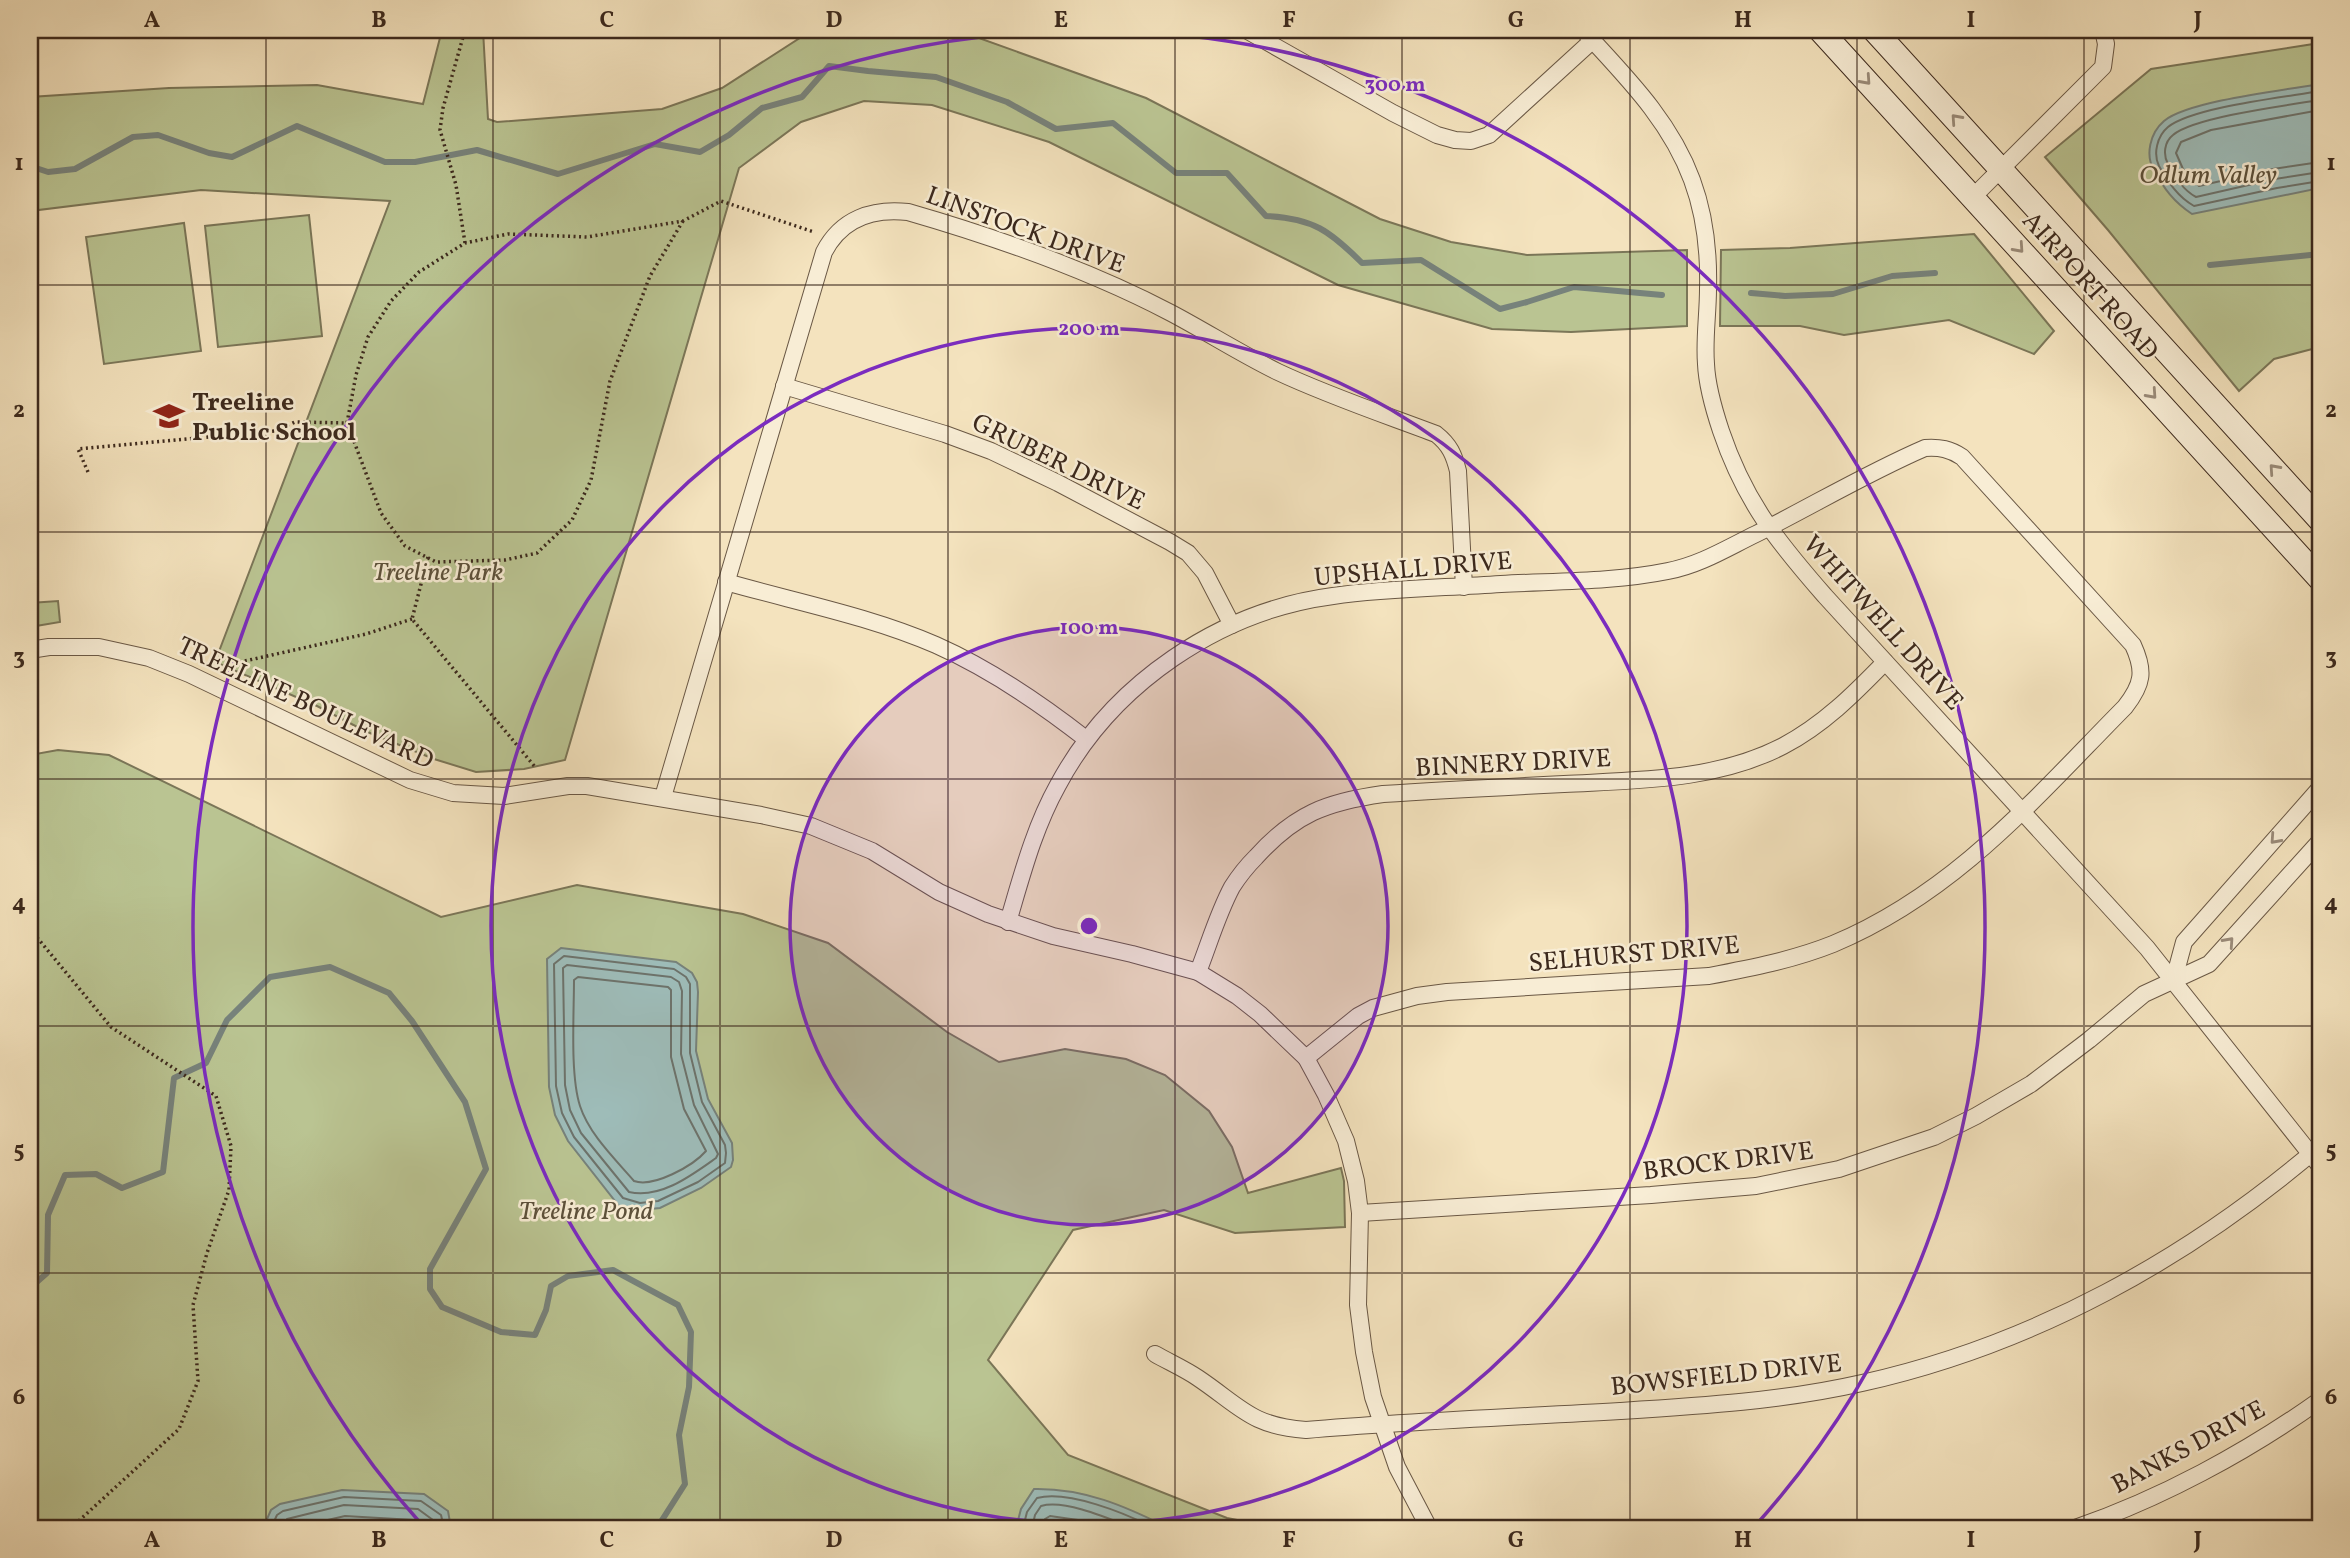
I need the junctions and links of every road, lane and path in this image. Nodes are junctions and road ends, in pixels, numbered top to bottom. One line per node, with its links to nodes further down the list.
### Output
1 (465, 30): 11 (path)
2 (1246, 30): 6 (street)
3 (1820, 30): 8 (main road, AIRPORT ROAD, one-way to 8)
4 (1874, 30): 7 (main road, AIRPORT ROAD, one-way to 4)
5 (2103, 30): 7 (street)
6 (1588, 35): 16 (street, WHITWELL DRIVE)
7 (2002, 170): 8 (street); 15 (main road, AIRPORT ROAD, one-way to 7)
8 (1973, 197): 18 (main road, AIRPORT ROAD, one-way to 18)
9 (683, 220): 10 (path); 11 (path); 17 (path)
10 (814, 232)
11 (465, 243): 13 (path)
12 (784, 386): 19 (street, LINSTOCK DRIVE); 20 (street, LINSTOCK DRIVE); 22 (street, GRUBER DRIVE)
13 (347, 423): 14 (path); 17 (path)
14 (88, 472)
15 (2320, 520)
16 (1769, 527): 20 (street, UPSHALL DRIVE); 24 (street, WHITWELL DRIVE); 30 (street, UPSHALL DRIVE)
17 (428, 557): 21 (path)
18 (2320, 579)
19 (726, 582): 26 (street); 29 (street, LINSTOCK DRIVE)
20 (1465, 587): 22 (street, UPSHALL DRIVE)
21 (412, 619): 25 (path); 27 (path)
22 (1232, 625): 26 (street, UPSHALL DRIVE)
23 (30, 650): 29 (street, TREELINE BOULEVARD)
24 (1885, 662): 30 (street, WHITWELL DRIVE); 34 (street, BINNERY DRIVE)
25 (218, 667)
26 (1086, 738): 32 (street, UPSHALL DRIVE)
27 (536, 768)
28 (2320, 788): 35 (street, one-way to 35)
29 (663, 797): 32 (street, TREELINE BOULEVARD)
30 (2022, 811): 35 (street, WHITWELL DRIVE); 36 (street, SELHURST DRIVE)
31 (2320, 841): 35 (street, BROCK DRIVE, one-way to 31)
32 (1008, 922): 34 (street, TREELINE BOULEVARD)
33 (30, 929): 42 (path)
34 (1198, 972): 36 (street, TREELINE BOULEVARD)
35 (2174, 979): 37 (street, WHITWELL DRIVE); 38 (street, BROCK DRIVE)
36 (1306, 1058): 38 (street, TREELINE BOULEVARD)
37 (2317, 1156): 41 (street, BOWSFIELD DRIVE)
38 (1360, 1213): 41 (street, TREELINE BOULEVARD)
39 (1155, 1354): 41 (street, BOWSFIELD DRIVE)
40 (2320, 1399): 44 (street, BANKS DRIVE)
41 (1382, 1424): 43 (street, TREELINE BOULEVARD)
42 (71, 1528)
43 (1429, 1528)
44 (2075, 1528)

